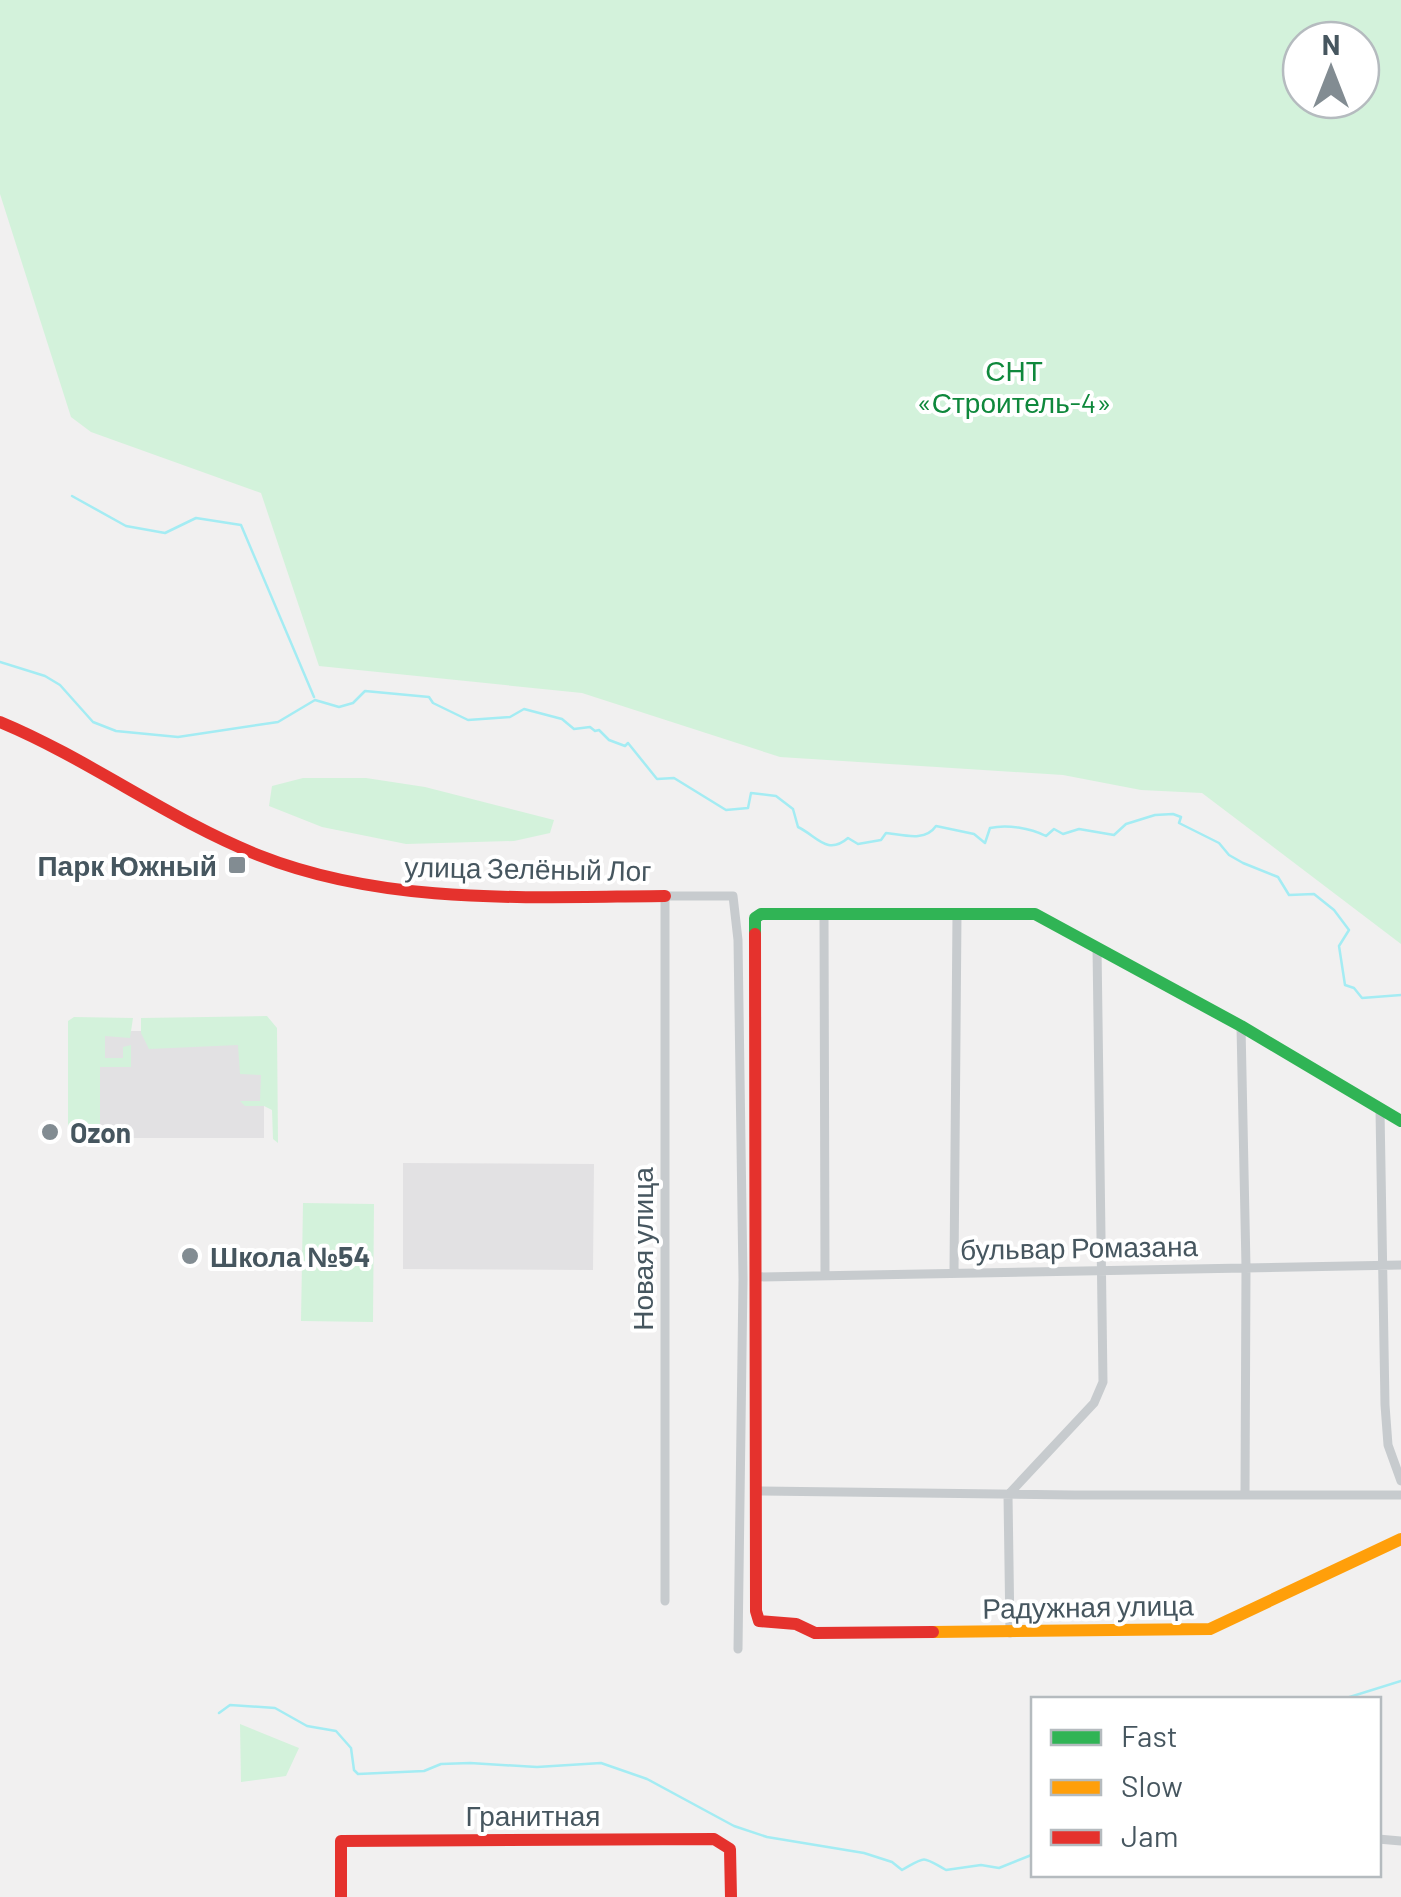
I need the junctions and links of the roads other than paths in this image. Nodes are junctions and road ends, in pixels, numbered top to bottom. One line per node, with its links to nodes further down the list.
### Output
1 (0, 722): 2 (street, улица Зелёный Лог)
2 (666, 896): 22 (street, Новая улица); 24 (street, улица Зелёный Лог)
3 (824, 914): 4 (street); 14 (street); 15 (street)
4 (956, 914): 5 (street); 12 (street)
5 (1097, 946): 6 (street); 13 (street)
6 (1241, 1026): 7 (street); 11 (street)
7 (1380, 1110): 8 (street); 9 (street)
8 (1401, 1121)
9 (1382, 1265): 10 (street, бульвар Ромазана); 11 (street, бульвар Ромазана); 16 (street)
10 (1401, 1265)
11 (1246, 1266): 13 (street, бульвар Ромазана); 18 (street)
12 (954, 1272): 13 (street, бульвар Ромазана); 14 (street, бульвар Ромазана)
13 (1102, 1272): 20 (street)
14 (825, 1274): 15 (street, бульвар Ромазана)
15 (757, 1277): 17 (street)
16 (1401, 1481)
17 (757, 1491): 20 (street); 23 (street, Радужная улица)
18 (1245, 1494): 19 (street); 20 (street)
19 (1401, 1494)
20 (1008, 1495): 23 (street)
21 (1401, 1540): 23 (street, Радужная улица)
22 (665, 1601)
23 (1010, 1633)
24 (738, 1648)
25 (341, 1897): 26 (street, Гранитная)
26 (731, 1897)

